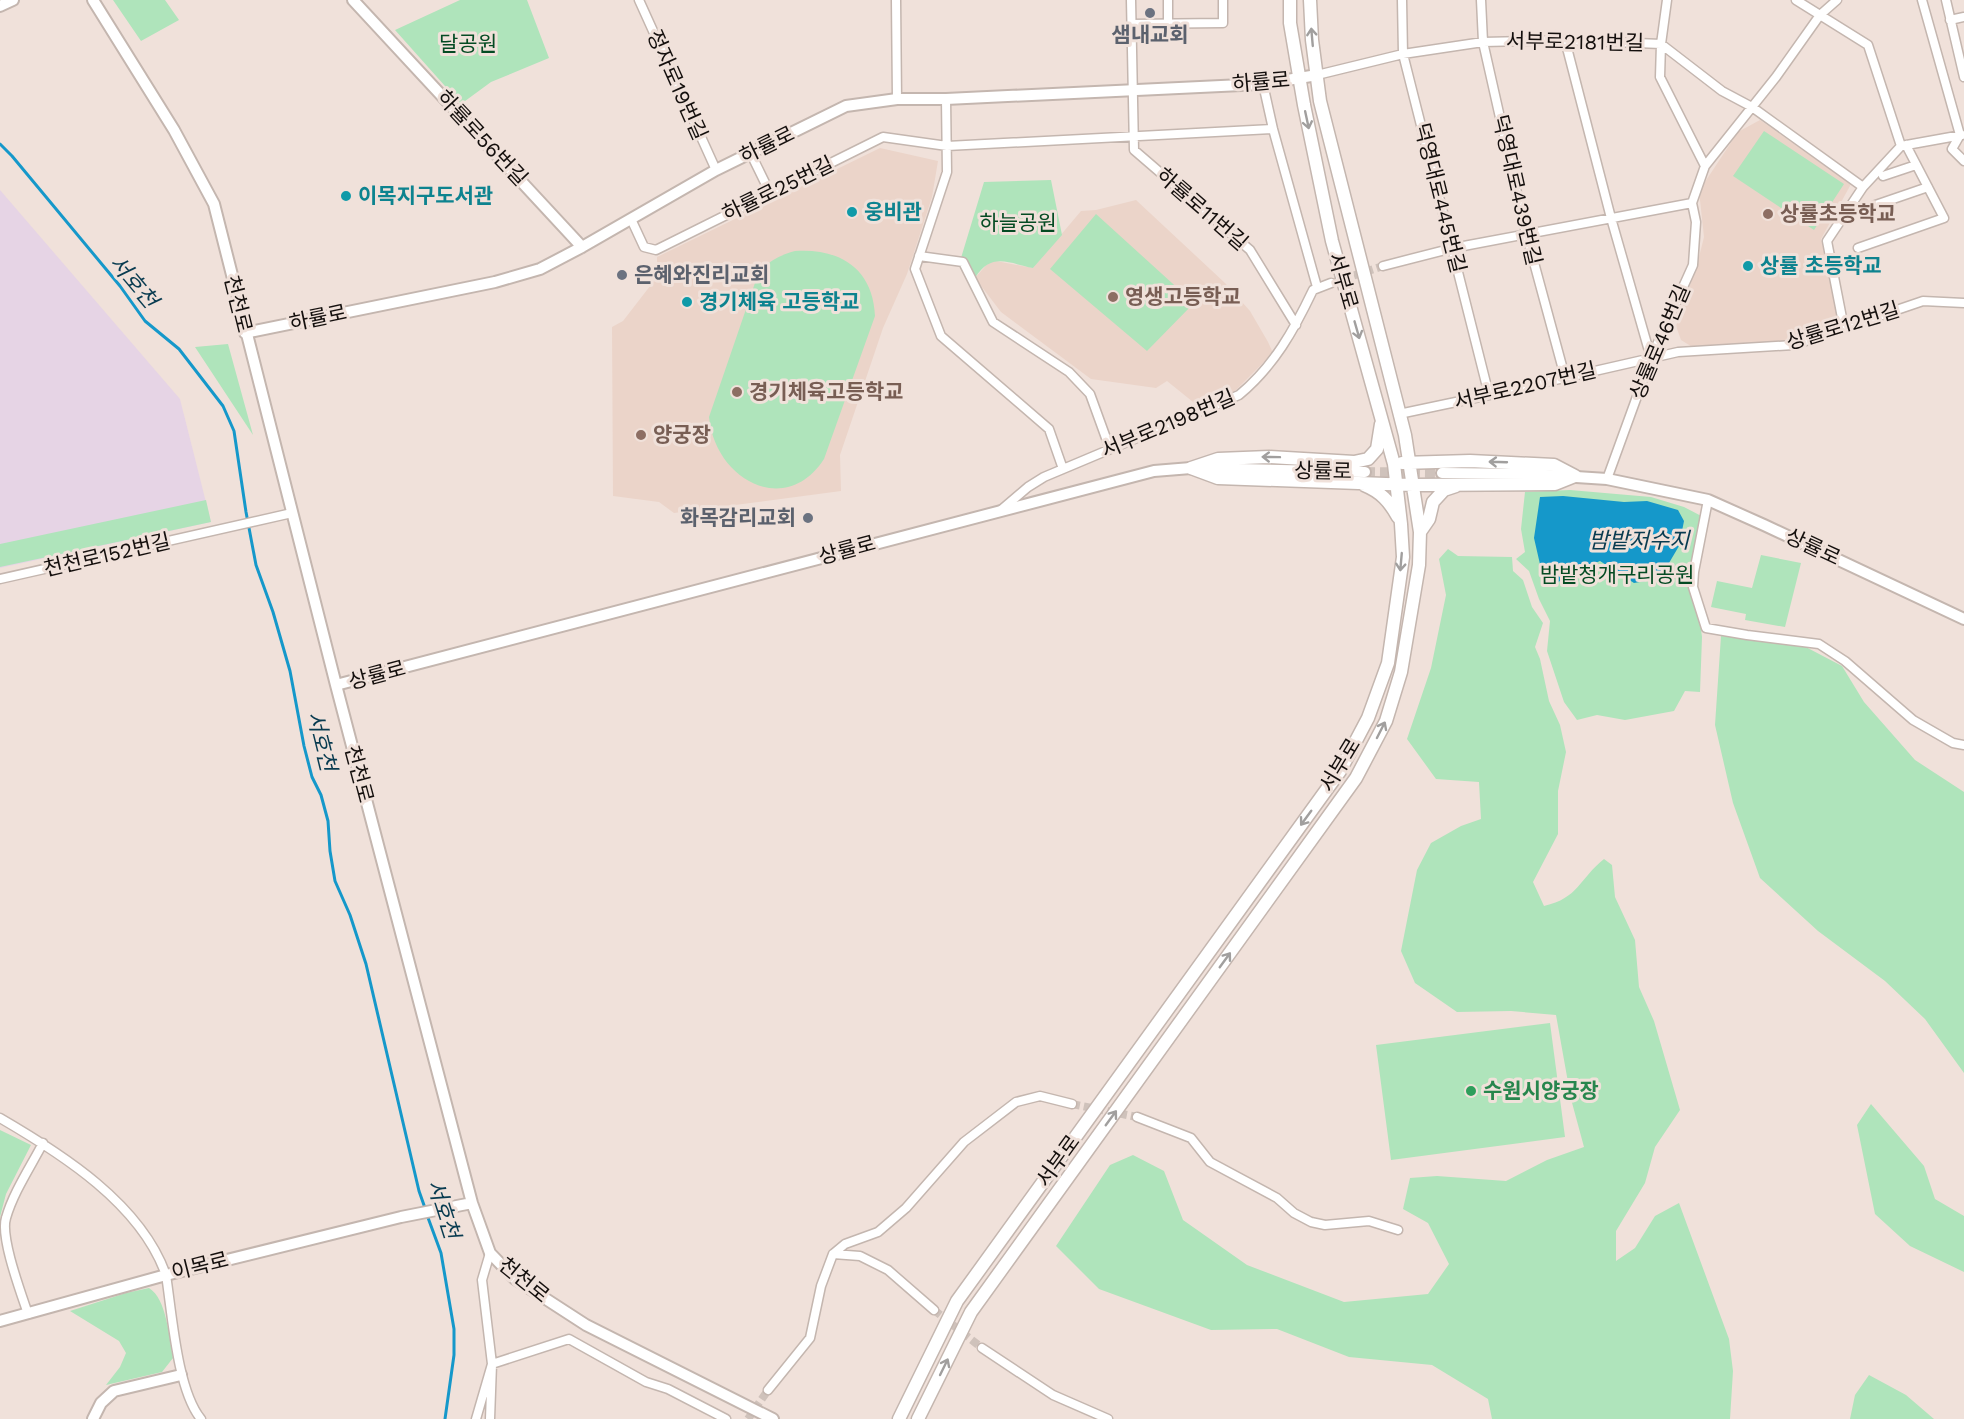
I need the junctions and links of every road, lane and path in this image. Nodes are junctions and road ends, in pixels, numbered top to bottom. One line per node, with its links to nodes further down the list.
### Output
1 (14, 0): 18 (street)
2 (93, 0): 66 (street, 천천로)
3 (639, 0): 46 (street, 정자로19번길)
4 (896, 0): 34 (street)
5 (1131, 0): 23 (street, 하률로11번길)
6 (1168, 0): 22 (street)
7 (1223, 0): 22 (street)
8 (1290, 0): 31 (main road, 서부로)
9 (1310, 0): 29 (main road, 서부로, one-way to 9)
10 (1402, 0): 27 (street, 덕영대로445번길)
11 (1481, 0): 25 (street, 덕영대로439번길)
12 (1667, 0): 26 (street)
13 (1796, 0): 19 (street)
14 (1837, 0): 19 (street)
15 (1922, 0): 38 (street)
16 (1946, 0): 21 (street)
17 (359, 3): 56 (street, 하률로56번길)
18 (0, 6)
19 (1820, 15): 36 (street); 41 (street)
20 (1964, 17): 21 (street)
21 (1950, 20): 28 (street)
22 (1168, 23): 23 (street)
23 (1131, 24): 33 (street, 하률로11번길)
24 (1565, 40): 25 (street, 서부로2181번길); 26 (street, 서부로2181번길); 53 (street)
25 (1483, 42): 27 (street, 서부로2181번길); 55 (street, 덕영대로439번길)
26 (1661, 44): 36 (street, 서부로2181번길); 45 (street)
27 (1403, 54): 29 (street, 서부로2181번길); 57 (street, 덕영대로445번길)
28 (1961, 55): 30 (street)
29 (1317, 75): 31 (street, 하률로); 70 (main road, 서부로)
30 (1964, 77)
31 (1299, 78): 32 (street, 하률로); 71 (main road, 서부로, one-way to 71)
32 (1263, 84): 33 (street, 하률로); 37 (street)
33 (1132, 89): 35 (street, 하률로); 39 (street, 하률로11번길)
34 (897, 99): 35 (street, 하률로); 42 (street, 하률로)
35 (946, 99): 40 (street)
36 (1752, 107): 45 (street); 48 (street, 서부로2181번길)
37 (1273, 129): 39 (street, 하률로25번길); 62 (street)
38 (1962, 135): 41 (street); 43 (street)
39 (1134, 137): 40 (street, 하률로25번길); 64 (street, 하률로11번길)
40 (947, 146): 50 (street, 하률로25번길); 59 (street)
41 (1904, 146): 44 (street); 48 (street)
42 (751, 154): 46 (street, 하률로); 50 (street)
43 (1964, 161)
44 (1916, 165): 47 (street); 49 (street)
45 (1705, 166): 51 (street)
46 (716, 171): 54 (street, 하률로)
47 (1883, 176)
48 (1863, 187): 65 (street)
49 (1928, 187): 52 (street); 58 (street)
50 (770, 194): 54 (street, 하률로25번길)
51 (1692, 203): 53 (street); 67 (street, 상률로46번길)
52 (1858, 211)
53 (1611, 218): 55 (street); 67 (street)
54 (631, 219): 56 (street, 하률로)
55 (1526, 233): 57 (street); 68 (street, 덕영대로439번길)
56 (582, 247): 66 (street, 하률로)
57 (1453, 248): 60 (street); 69 (street, 덕영대로445번길)
58 (1858, 248)
59 (920, 256): 72 (street); 76 (street)
60 (1383, 266)
61 (1330, 283): 62 (street)
62 (1317, 287): 64 (street, 서부로2198번길)
63 (1964, 303): 65 (street, 상률로12번길)
64 (1296, 325): 72 (street, 서부로2198번길)
65 (1844, 328): 67 (street, 상률로12번길)
66 (245, 333): 86 (street, 천천로)
67 (1651, 358): 68 (street, 서부로2207번길); 80 (street, 상률로46번길)
68 (1565, 377): 69 (street, 서부로2207번길)
69 (1489, 395): 70 (street, 서부로2207번길)
70 (1399, 414): 73 (main road, 서부로)
71 (1382, 419): 74 (main road, 서부로); 75 (main road, one-way to 75)
72 (1110, 449): 76 (street, 서부로2198번길)
73 (1409, 461): 74 (main road); 78 (main road, one-way to 73); 82 (main road, 서부로)
74 (1394, 464): 81 (main road, 서부로)
75 (1191, 468): 79 (main road); 85 (street, 상률로)
76 (1063, 469): 85 (street, 서부로2198번길)
77 (1442, 473): 78 (street, 상률로)
78 (1575, 476): 80 (street, 상률로); 83 (main road)
79 (1363, 478): 81 (main road); 87 (main road)
80 (1607, 479): 84 (street, 상률로)
81 (1397, 484): 82 (main road); 87 (main road, 서부로)
82 (1413, 484): 83 (main road); 88 (main road, 서부로)
83 (1461, 484): 88 (main road)
84 (1708, 500): 90 (street, 상률로); 92 (street)
85 (1001, 510): 91 (street, 상률로)
86 (292, 513): 89 (street, 천천로152번길); 91 (street, 천천로)
87 (1401, 524): 115 (main road, 서부로, one-way to 115)
88 (1420, 532): 116 (main road, 서부로, one-way to 88)
89 (0, 579)
90 (1964, 619)
91 (336, 686): 97 (street, 천천로)
92 (1964, 745)
93 (1072, 1104): 100 (street)
94 (1137, 1117): 98 (street)
95 (0, 1118): 96 (street)
96 (43, 1143): 101 (street); 103 (street)
97 (472, 1203): 99 (street, 천천로); 101 (street, 이목로)
98 (1398, 1230)
99 (490, 1253): 106 (street); 114 (street, 천천로)
100 (833, 1254): 102 (street); 108 (street)
101 (166, 1275): 103 (street, 이목로); 107 (street)
102 (934, 1310)
103 (28, 1314): 104 (street, 이목로)
104 (0, 1322)
105 (982, 1348): 117 (street)
106 (492, 1365): 111 (street); 112 (street); 113 (street)
107 (182, 1375): 109 (street); 110 (street)
108 (768, 1390)
109 (93, 1419)
110 (201, 1419)
111 (476, 1419)
112 (490, 1419)
113 (726, 1419)
114 (772, 1419)
115 (899, 1419)
116 (918, 1419)
117 (1108, 1419)

